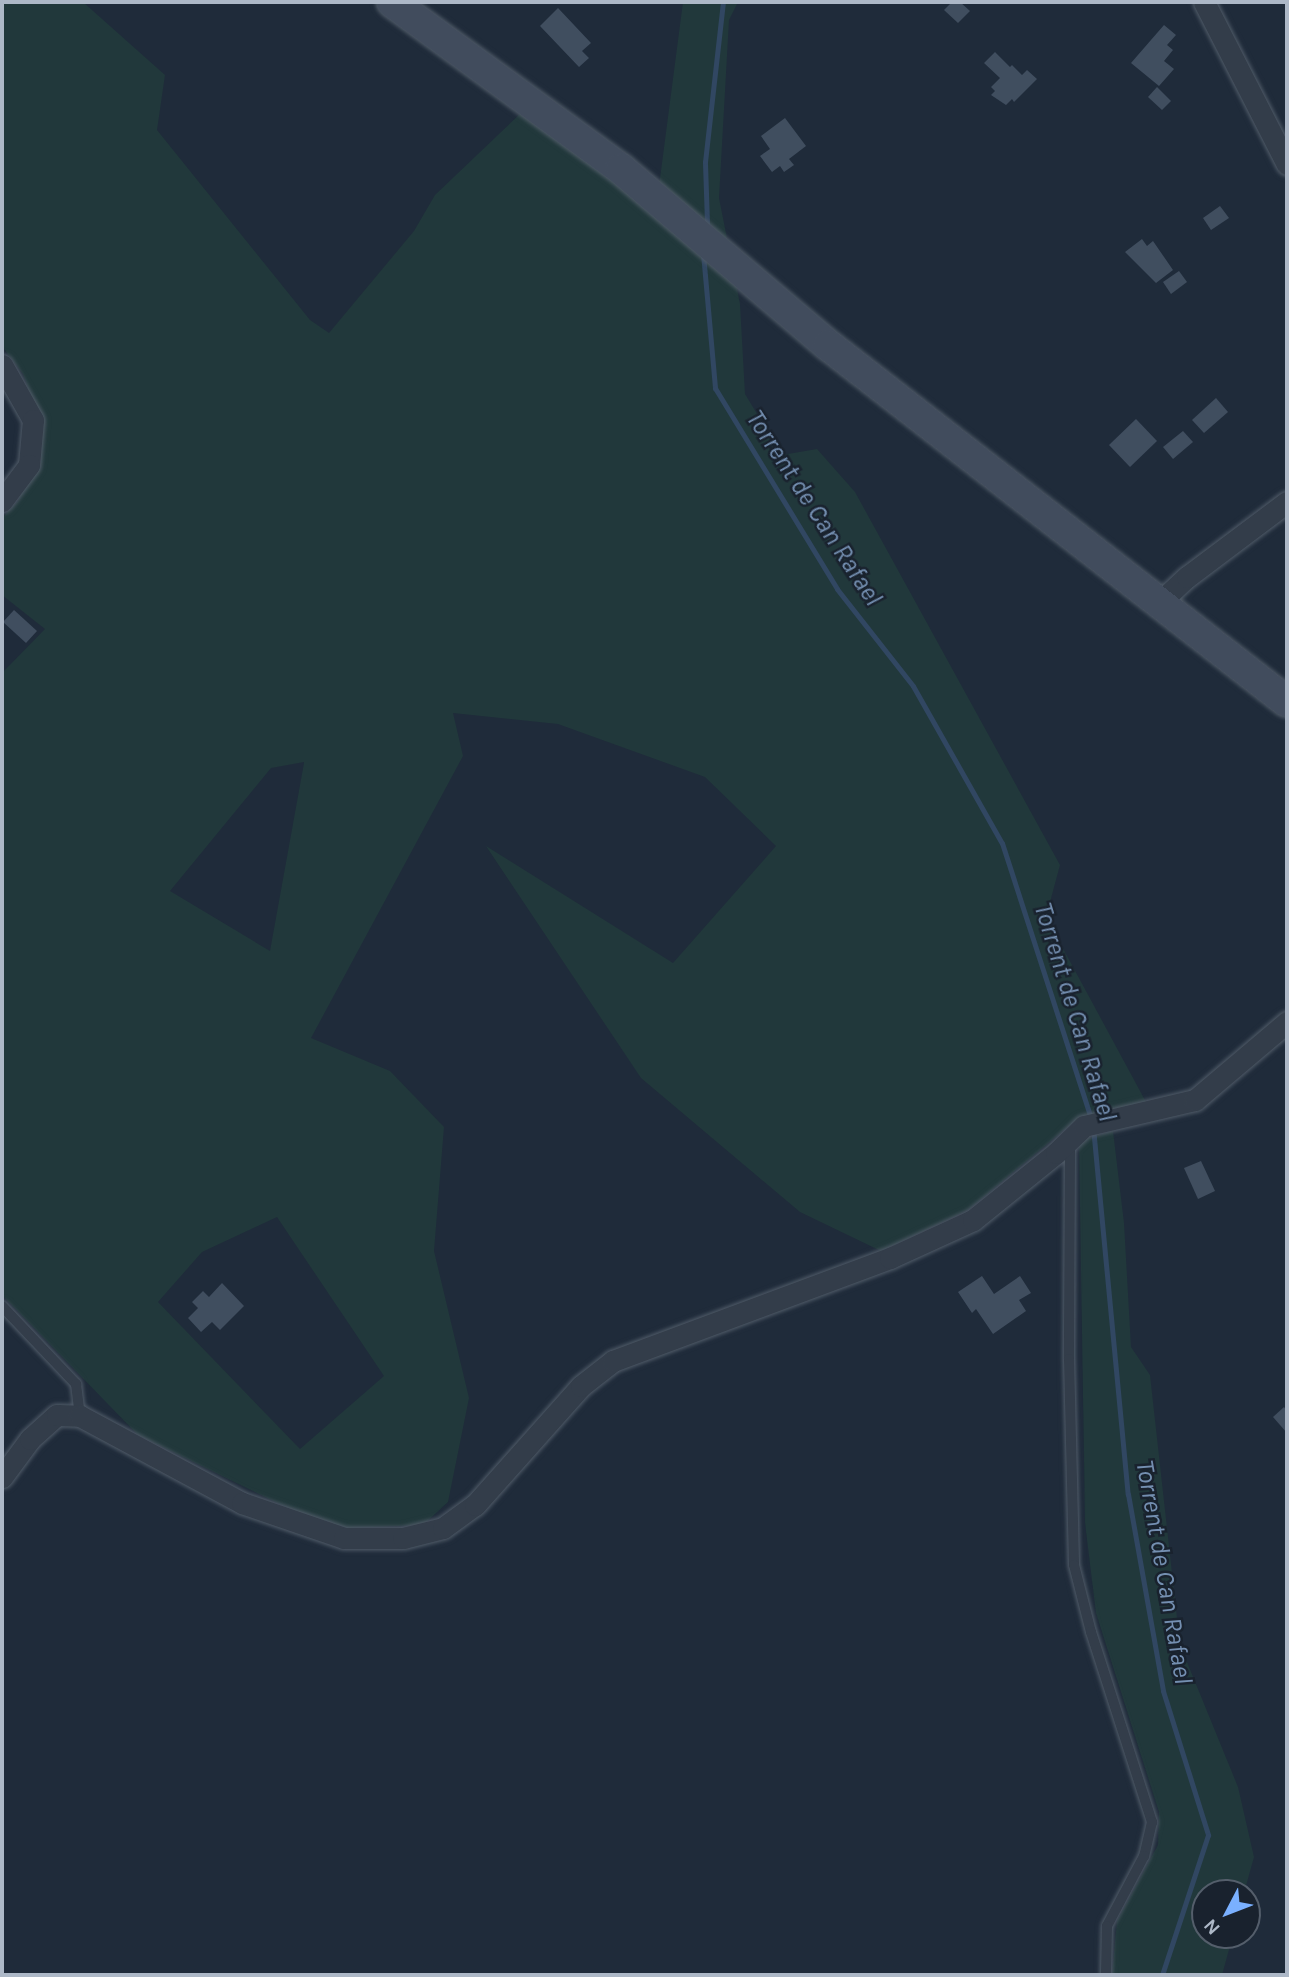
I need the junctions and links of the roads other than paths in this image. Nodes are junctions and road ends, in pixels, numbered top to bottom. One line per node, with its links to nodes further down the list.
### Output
1 (392, 2): 7 (street)
2 (1204, 2): 3 (street)
3 (1287, 164)
4 (2, 365): 5 (street)
5 (2, 501)
6 (1287, 502): 7 (street)
7 (1160, 602): 8 (street)
8 (1287, 702)
9 (1287, 1021): 10 (street)
10 (1068, 1142): 12 (street); 14 (lane)
11 (2, 1306): 12 (lane)
12 (80, 1416): 13 (street)
13 (2, 1477)
14 (1106, 1975)

